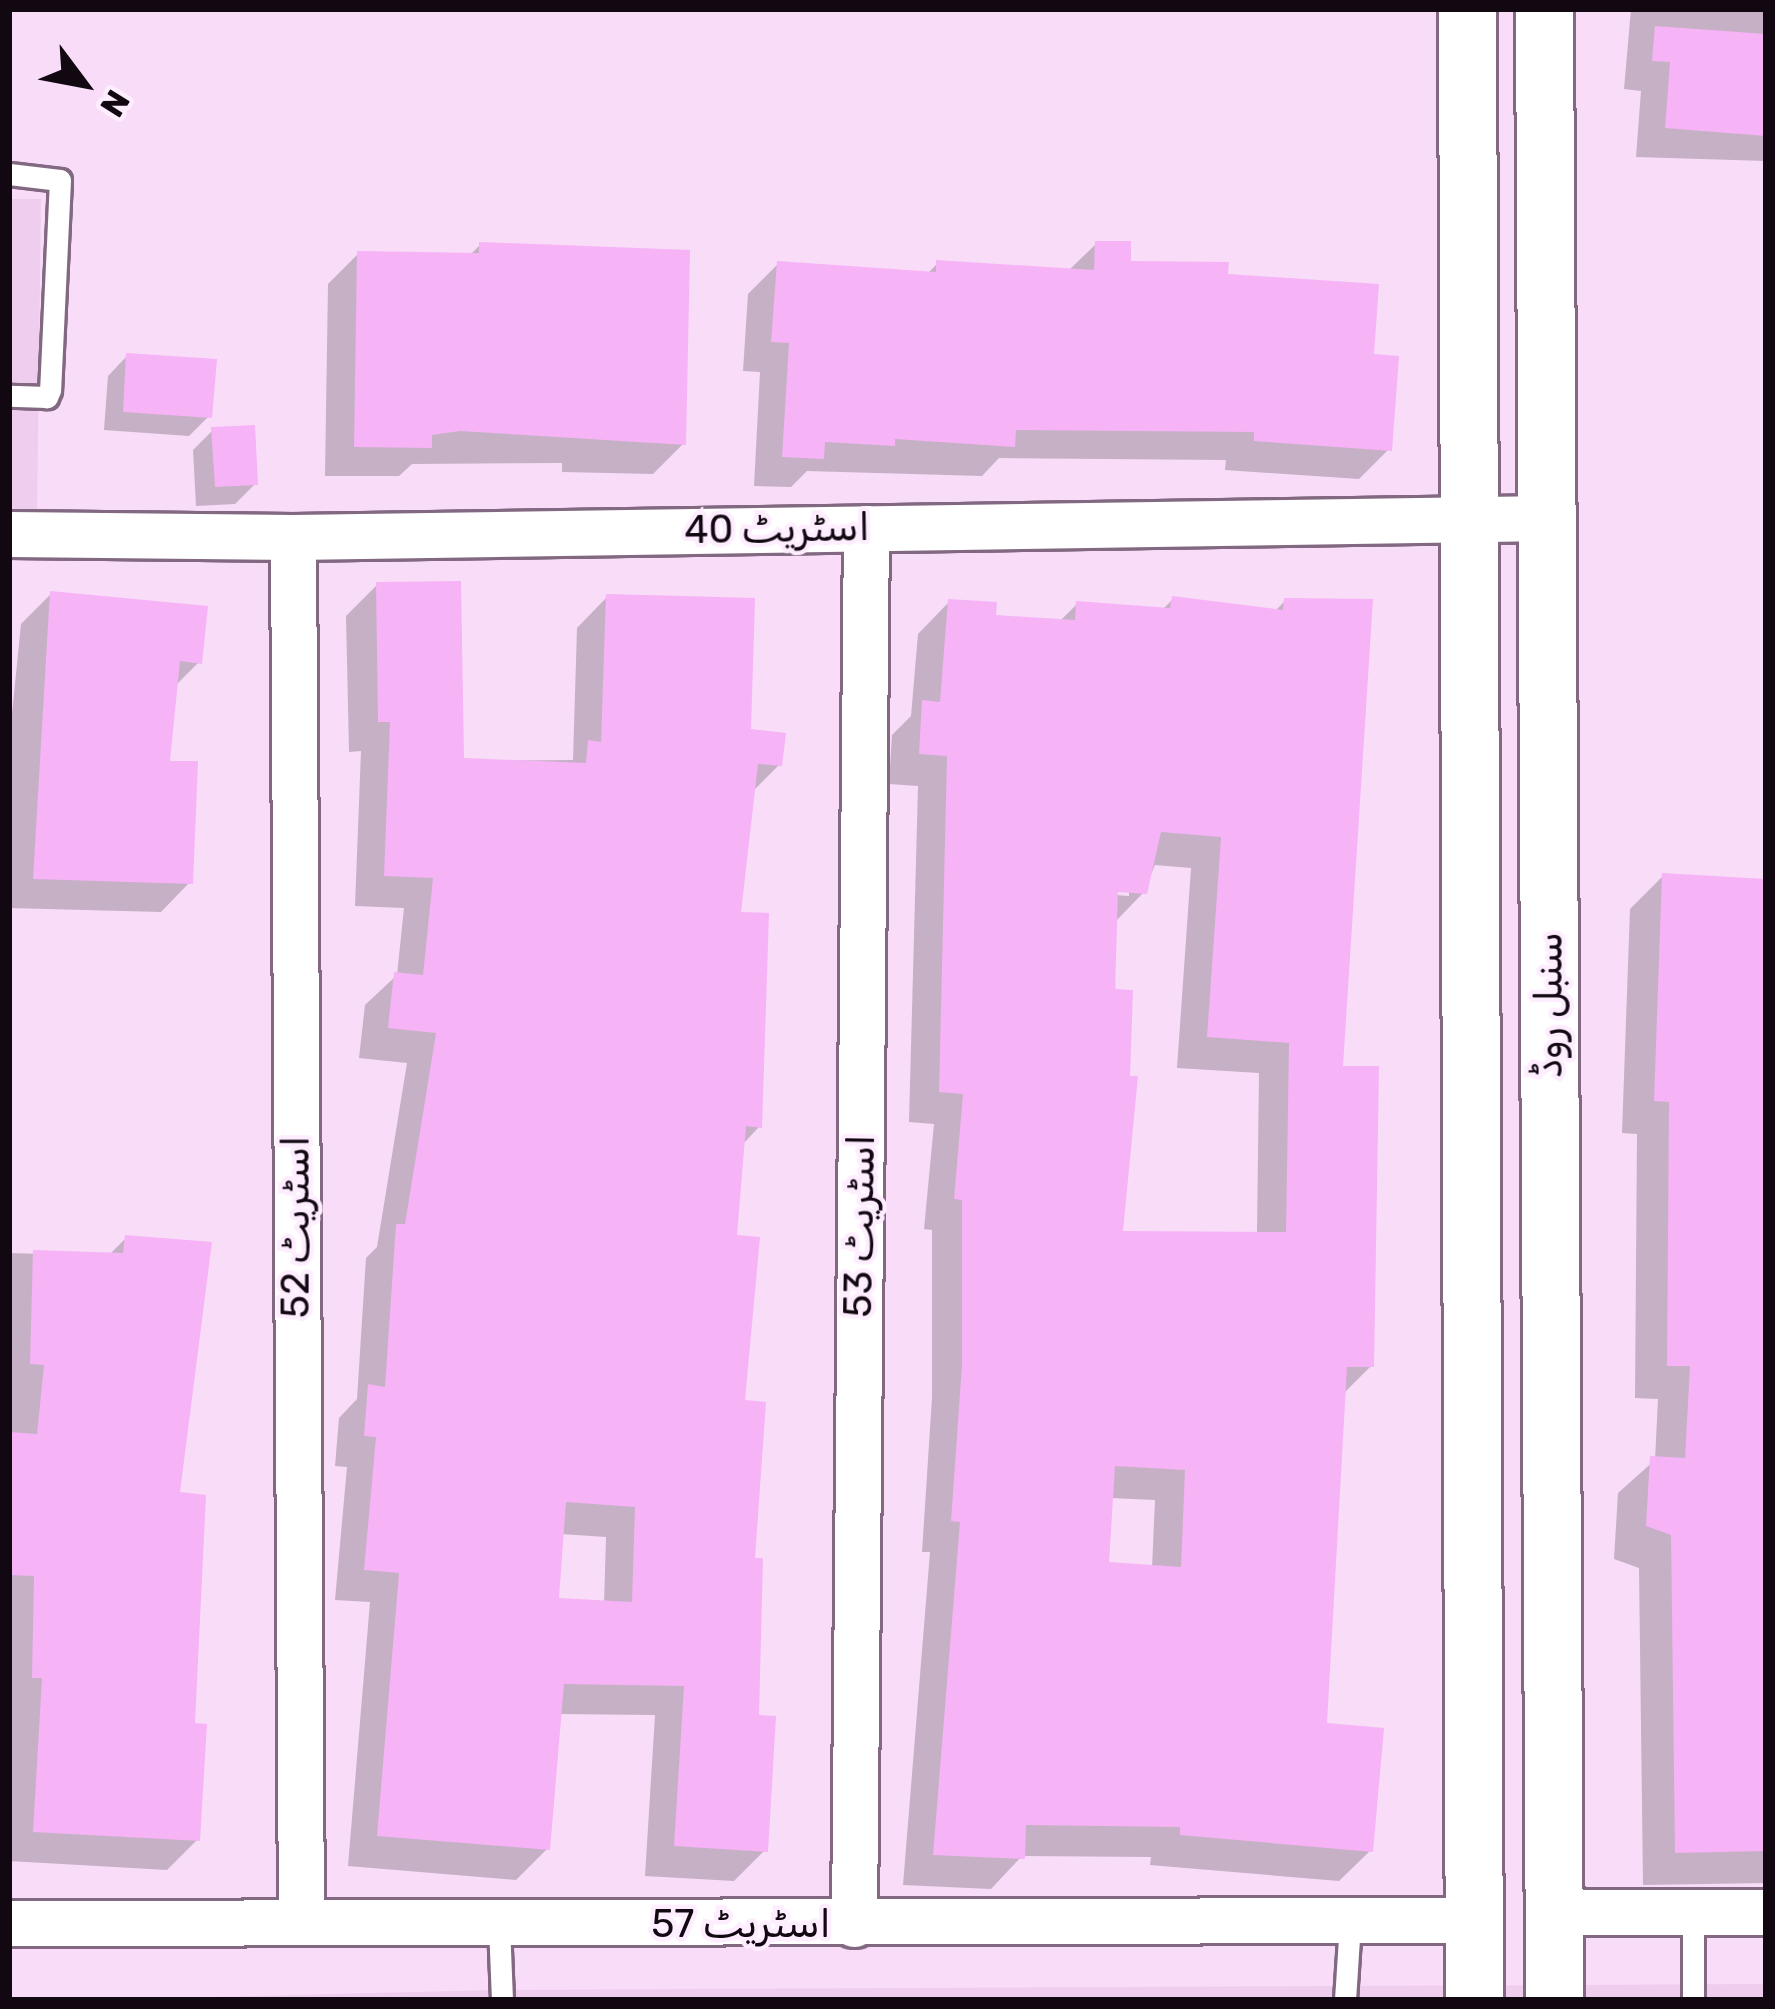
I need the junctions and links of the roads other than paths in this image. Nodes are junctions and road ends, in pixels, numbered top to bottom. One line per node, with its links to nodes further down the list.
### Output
1 (1467, 9): 5 (street, سنبل روڈ)
2 (1544, 9): 6 (street, سنبل روڈ)
3 (9, 174): 4 (lane)
4 (9, 396)
5 (1465, 518): 6 (street, اسٹریٹ 40); 7 (street, اسٹریٹ 40); 14 (street, سنبل روڈ)
6 (1546, 518): 10 (street, سنبل روڈ)
7 (866, 528): 9 (street, اسٹریٹ 40); 17 (street, اسٹریٹ 53)
8 (9, 534): 9 (street, اسٹریٹ 40)
9 (293, 537): 13 (street, اسٹریٹ 52)
10 (1555, 1912): 11 (street); 22 (street, سنبل روڈ)
11 (1693, 1912): 12 (street); 23 (lane)
12 (1766, 1912)
13 (301, 1917): 16 (street, اسٹریٹ 57); 18 (street, اسٹریٹ 57)
14 (1474, 1920): 15 (street, اسٹریٹ 57); 21 (street, سنبل روڈ)
15 (1350, 1922): 17 (street, اسٹریٹ 57); 20 (lane)
16 (9, 1923)
17 (854, 1924): 18 (street, اسٹریٹ 57)
18 (499, 1925): 19 (lane)
19 (502, 2000)
20 (1345, 2000)
21 (1474, 2000)
22 (1555, 2000)
23 (1693, 2000)

